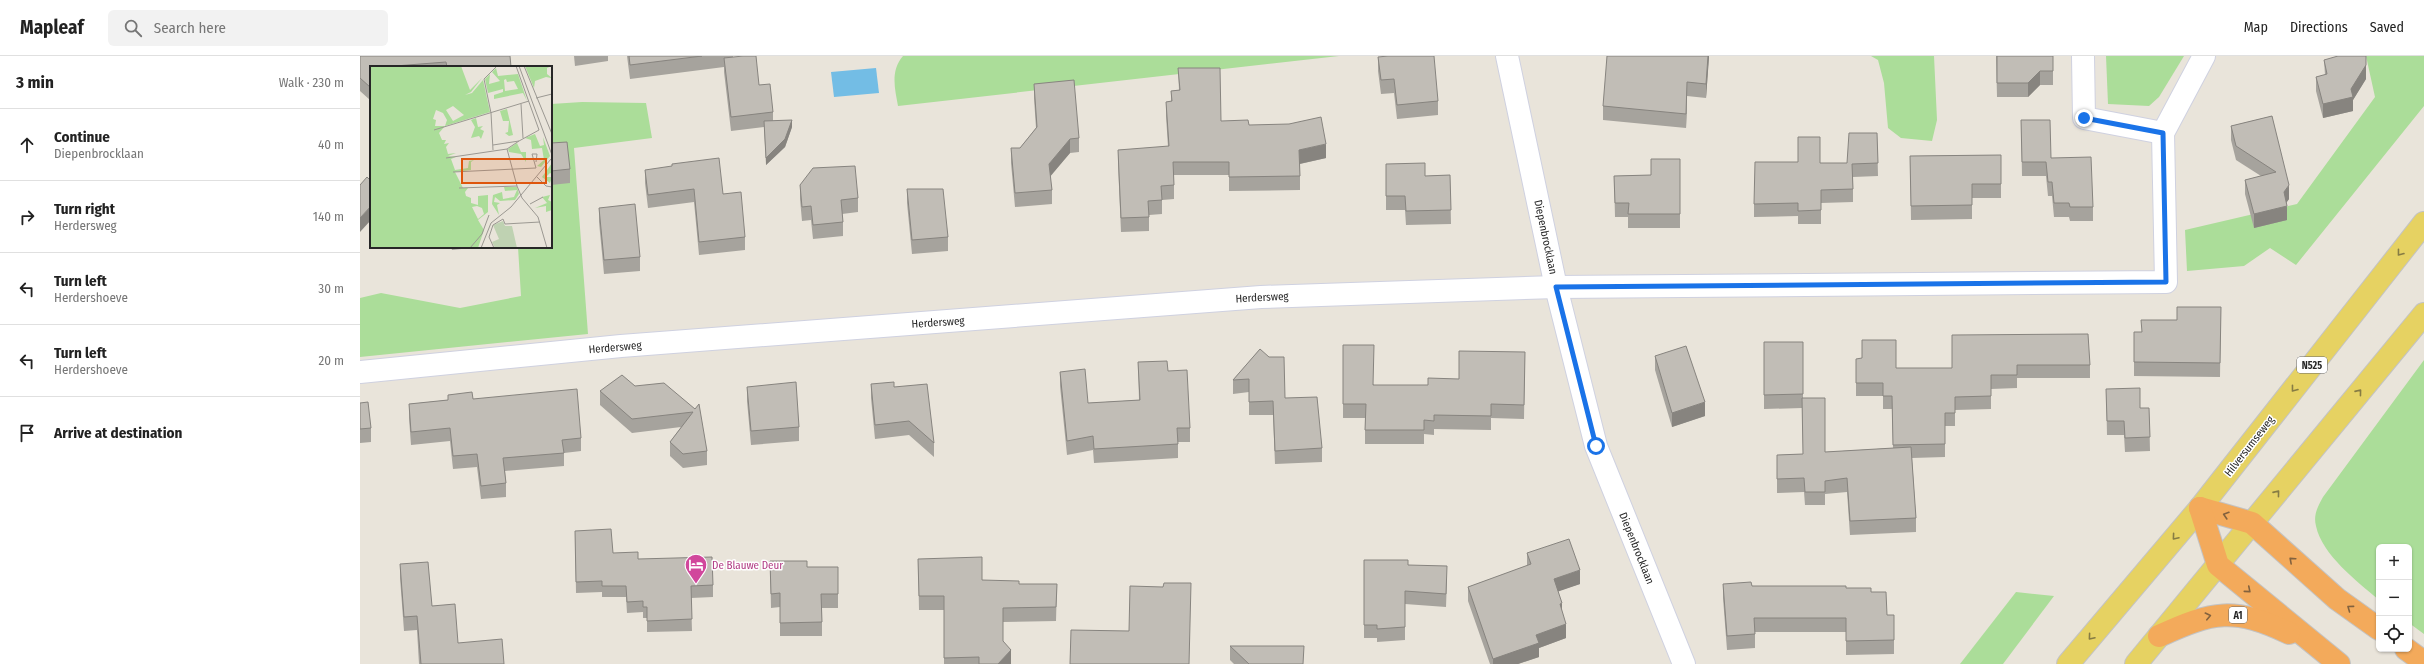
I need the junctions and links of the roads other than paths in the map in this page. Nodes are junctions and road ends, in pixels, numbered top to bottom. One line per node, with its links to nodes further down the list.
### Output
1 (1507, 56): 6 (street, Diepenbrocklaan)
2 (2083, 56): 4 (street)
3 (2204, 56): 4 (street)
4 (2163, 133): 6 (street, Herdersweg)
5 (2424, 223): 9 (main road, Hilversumseweg / N525, one-way to 9)
6 (1556, 287): 8 (street, Herdersweg); 17 (street, Diepenbrocklaan)
7 (2424, 314): 10 (main road, one-way to 7)
8 (360, 372)
9 (2200, 508): 10 (highway, one-way to 9); 11 (highway); 18 (main road, Hilversumseweg / N525, one-way to 18)
10 (2252, 523): 11 (main road); 12 (highway, one-way to 10)
11 (2218, 565): 13 (main road); 14 (highway, A1, one-way to 14)
12 (2376, 627)
13 (2159, 636): 14 (highway, A1, one-way to 14); 19 (main road)
14 (2315, 645): 20 (highway, A1)
15 (2410, 652): 16 (highway)
16 (2424, 662)
17 (1684, 664)
18 (2068, 664)
19 (2136, 664)
20 (2339, 664)

